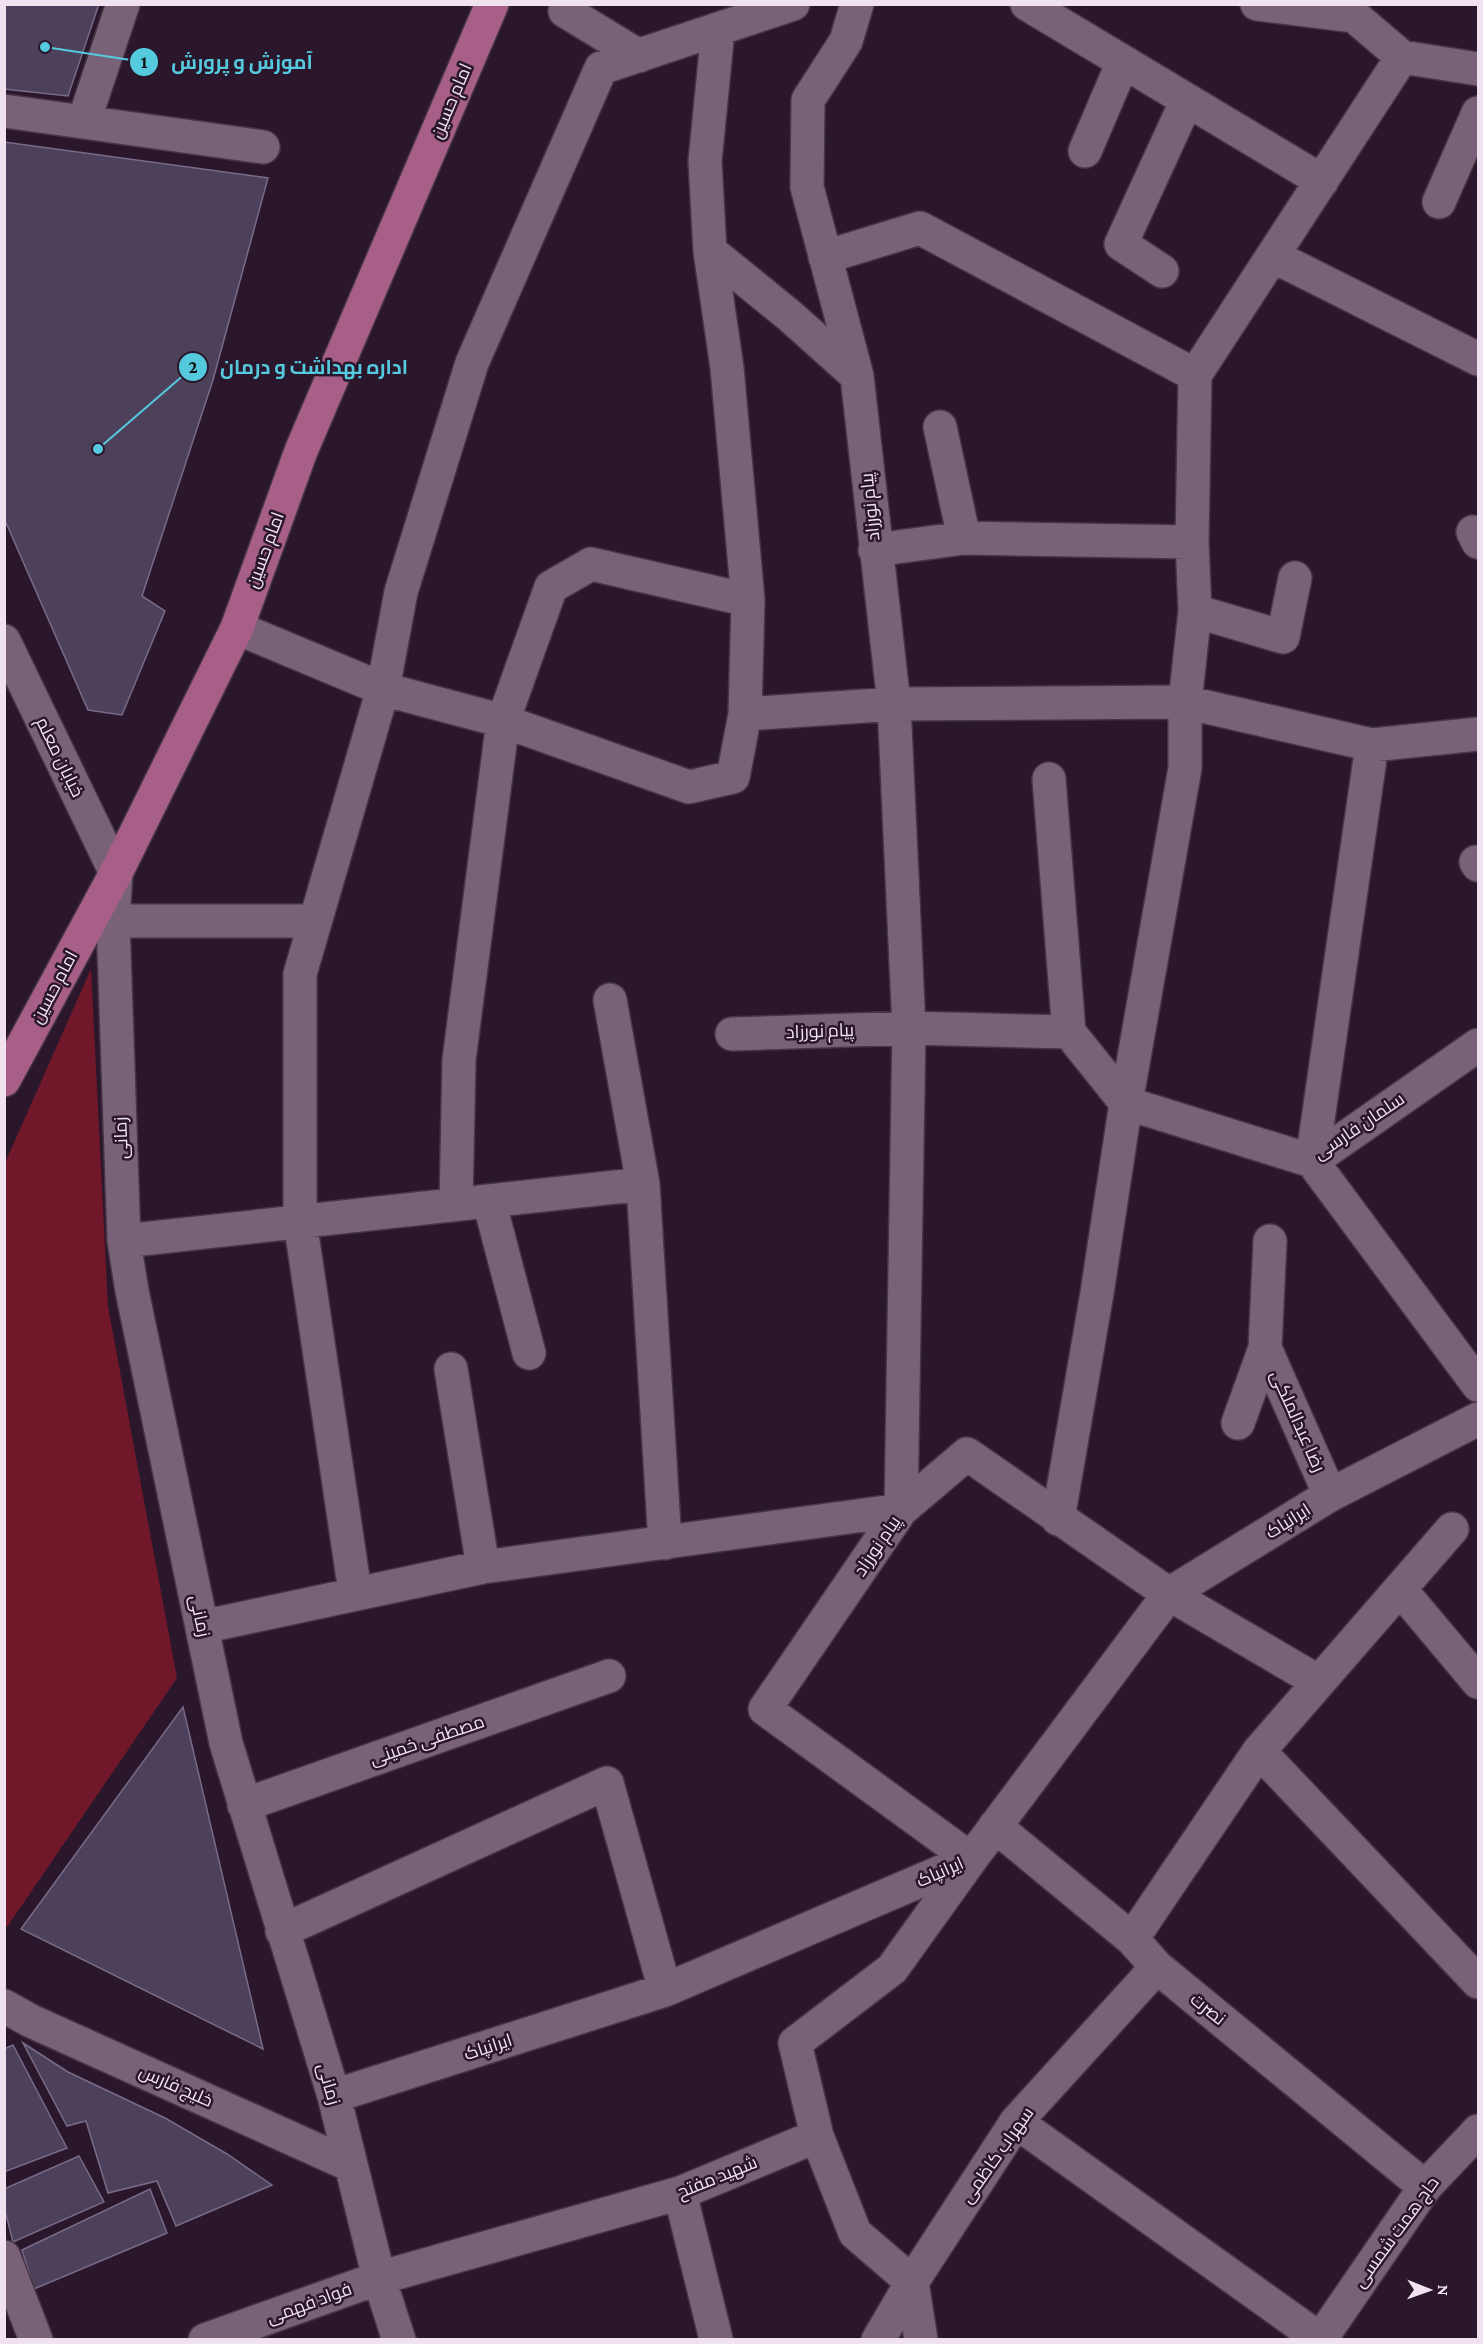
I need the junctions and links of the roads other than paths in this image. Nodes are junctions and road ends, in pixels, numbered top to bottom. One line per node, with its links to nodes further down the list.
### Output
1 (123, 4): 16 (street)
2 (492, 4): 35 (main road, امام حسین)
3 (793, 4): 8 (street)
4 (857, 4): 23 (street, پیام نورزاد)
5 (1027, 4): 11 (street)
6 (1257, 4): 10 (street)
7 (565, 11): 9 (street)
8 (718, 30): 9 (street); 21 (street)
9 (639, 56): 37 (street)
10 (1402, 57): 12 (street); 19 (street)
11 (1123, 62): 13 (street); 18 (street)
12 (1479, 69)
13 (1187, 100): 19 (street); 24 (street)
14 (4, 111): 16 (street)
15 (1479, 113): 20 (street)
16 (84, 121): 17 (street)
17 (263, 147)
18 (1086, 151)
19 (1322, 181): 22 (street)
20 (1439, 202)
21 (710, 251): 27 (street); 33 (street)
22 (1273, 256): 25 (street); 26 (street)
23 (825, 257): 26 (street); 27 (street, پیام نورزاد)
24 (1162, 271)
25 (1479, 359)
26 (1195, 375): 30 (street)
27 (857, 376): 31 (street, پیام نورزاد)
28 (940, 427): 29 (street)
29 (964, 538): 30 (street); 31 (street)
30 (1192, 542): 34 (street)
31 (875, 550): 39 (street, پیام نورزاد)
32 (1295, 578): 34 (street)
33 (748, 600): 40 (street); 41 (street)
34 (1195, 611): 38 (street)
35 (237, 628): 37 (street); 45 (main road, امام حسین)
36 (4, 641): 45 (street, خیابان معلم)
37 (383, 689): 41 (street); 47 (street)
38 (1185, 702): 39 (street); 43 (street); 54 (street)
39 (894, 704): 40 (street); 49 (street, پیام نورزاد)
40 (745, 714): 41 (street)
41 (502, 721): 58 (street)
42 (1479, 734): 43 (street)
43 (1372, 745): 55 (street)
44 (1048, 778): 50 (street)
45 (116, 873): 46 (street, زمانی); 53 (main road, امام حسین)
46 (114, 921): 47 (street); 60 (street, زمانی)
47 (314, 921): 59 (street)
48 (610, 1000): 56 (street)
49 (909, 1028): 50 (street); 51 (street, پیام نورزاد); 69 (street, پیام نورزاد)
50 (1069, 1032): 54 (street)
51 (732, 1034)
52 (1479, 1045): 55 (street, سلمان فارسی)
53 (4, 1080)
54 (1126, 1103): 55 (street, سلمان فارسی); 70 (street)
55 (1312, 1161): 65 (street)
56 (643, 1184): 57 (street); 72 (street)
57 (489, 1201): 58 (street); 63 (street)
58 (456, 1204): 59 (street)
59 (300, 1221): 60 (street); 75 (street)
60 (124, 1241): 77 (street, زمانی)
61 (1270, 1241): 62 (street, رضا عبدالملکی)
62 (1265, 1348): 67 (street, رضا عبدالملکی); 68 (street, رضا عبدالملکی)
63 (529, 1353)
64 (451, 1369): 73 (street)
65 (1479, 1385)
66 (1479, 1419): 68 (street, ایرانپاک)
67 (1238, 1423)
68 (1330, 1495): 76 (street, ایرانپاک)
69 (901, 1510): 70 (street); 72 (street); 84 (street, پیام نورزاد)
70 (1058, 1519): 76 (street)
71 (1452, 1529): 74 (street)
72 (665, 1543): 73 (street)
73 (483, 1567): 75 (street)
74 (1400, 1589): 79 (street); 80 (street)
75 (355, 1593): 77 (street)
76 (1168, 1594): 79 (street); 83 (street, ایرانپاک)
77 (202, 1626): 82 (street, زمانی)
78 (609, 1676): 82 (street, مصطفی خمینی)
79 (1319, 1682): 81 (street)
80 (1479, 1682)
81 (1259, 1751): 86 (street); 88 (street)
82 (244, 1805): 85 (street, زمانی)
83 (995, 1826): 84 (street, ایرانپاک); 86 (street, نصرت)
84 (971, 1859): 89 (street, ایرانپاک); 94 (street)
85 (282, 1931): 89 (street); 91 (street, زمانی)
86 (1131, 1939): 87 (street, نصرت)
87 (1157, 1966): 92 (street, سهراب کاظمی); 96 (street, نصرت)
88 (1479, 1982)
89 (665, 1990): 91 (street, ایرانپاک)
90 (4, 2006): 95 (street, خلیج فارس)
91 (334, 2096): 95 (street, زمانی)
92 (1016, 2122): 100 (street, سهراب کاظمی); 102 (street)
93 (1479, 2131): 96 (street, حاج همت شمسی)
94 (817, 2136): 97 (street, شهید مفتح); 100 (street)
95 (348, 2164): 99 (street, زمانی)
96 (1425, 2187): 102 (street, حاج همت شمسی)
97 (680, 2193): 99 (street, شهید مفتح); 101 (street)
98 (4, 2257): 103 (street)
99 (378, 2278): 104 (street, فواد فهمی); 105 (street, زمانی)
100 (912, 2282): 106 (street); 107 (street)
101 (716, 2339)
102 (1321, 2339)
103 (36, 2340)
104 (205, 2340)
105 (399, 2340)
106 (878, 2340)
107 (921, 2340)

